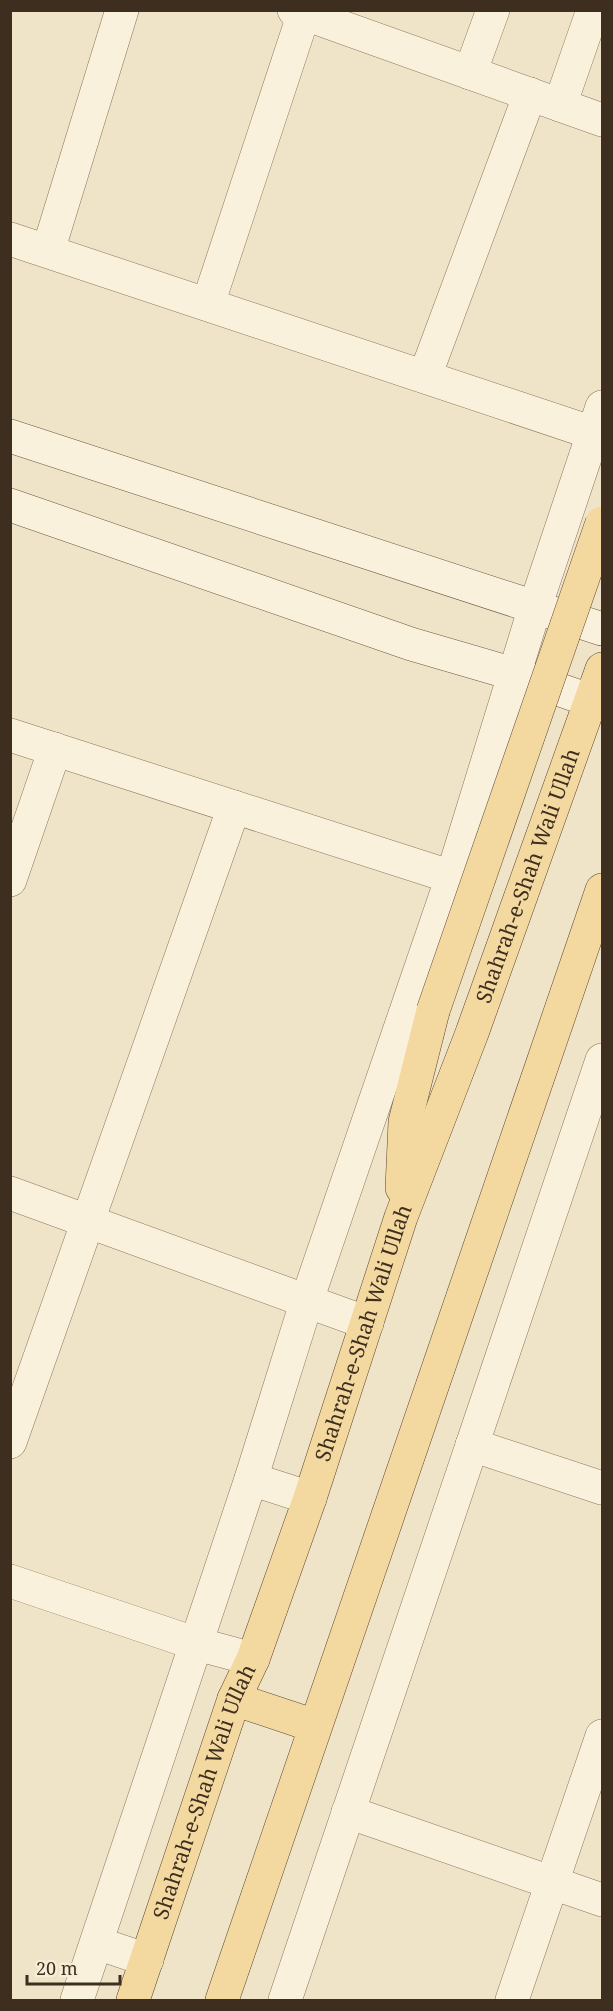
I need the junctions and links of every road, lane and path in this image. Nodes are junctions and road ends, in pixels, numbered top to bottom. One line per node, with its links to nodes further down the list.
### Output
1 (122, 10): 9 (street)
2 (493, 10): 5 (street)
3 (593, 10): 6 (street)
4 (301, 12): 5 (street); 10 (street)
5 (470, 73): 6 (street)
6 (545, 99): 7 (street); 11 (street)
7 (603, 120)
8 (10, 238): 9 (street)
9 (48, 251): 10 (street)
10 (208, 304): 11 (street)
11 (425, 376): 12 (street)
12 (600, 425): 16 (street)
13 (10, 436): 16 (street)
14 (10, 505): 19 (street)
15 (603, 523): 29 (main road, bridge)
16 (535, 607): 17 (street); 19 (street)
17 (603, 629)
18 (603, 669): 20 (main road, Shahrah-e-Shah Wali Ullah)
19 (514, 674): 20 (street); 24 (street)
20 (592, 701): 29 (main road, Shahrah-e-Shah Wali Ullah)
21 (10, 735): 22 (street)
22 (55, 749): 23 (street); 25 (street)
23 (234, 807): 24 (street); 30 (street)
24 (452, 878): 31 (street)
25 (10, 880)
26 (603, 891): 42 (main road)
27 (603, 1060): 34 (street)
28 (10, 1193): 30 (street)
29 (401, 1217): 32 (main road, Shahrah-e-Shah Wali Ullah)
30 (88, 1221): 31 (street); 33 (street)
31 (307, 1300): 32 (street); 35 (street)
32 (366, 1323): 37 (main road, Shahrah-e-Shah Wali Ullah)
33 (10, 1442)
34 (472, 1445): 36 (street); 44 (street)
35 (251, 1479): 37 (street); 39 (street)
36 (603, 1488)
37 (310, 1498): 40 (main road, Shahrah-e-Shah Wali Ullah)
38 (10, 1581): 39 (street)
39 (197, 1644): 40 (street); 47 (street)
40 (253, 1659): 41 (main road, Shahrah-e-Shah Wali Ullah)
41 (234, 1699): 42 (main road); 48 (main road, Shahrah-e-Shah Wali Ullah)
42 (315, 1726): 51 (main road)
43 (603, 1736): 45 (street)
44 (348, 1812): 45 (street); 52 (street)
45 (552, 1883): 46 (street); 53 (street)
46 (603, 1900)
47 (97, 1943): 48 (street); 49 (street)
48 (147, 1960): 50 (main road, Shahrah-e-Shah Wali Ullah)
49 (77, 2001)
50 (133, 2001)
51 (222, 2001)
52 (285, 2001)
53 (512, 2001)

